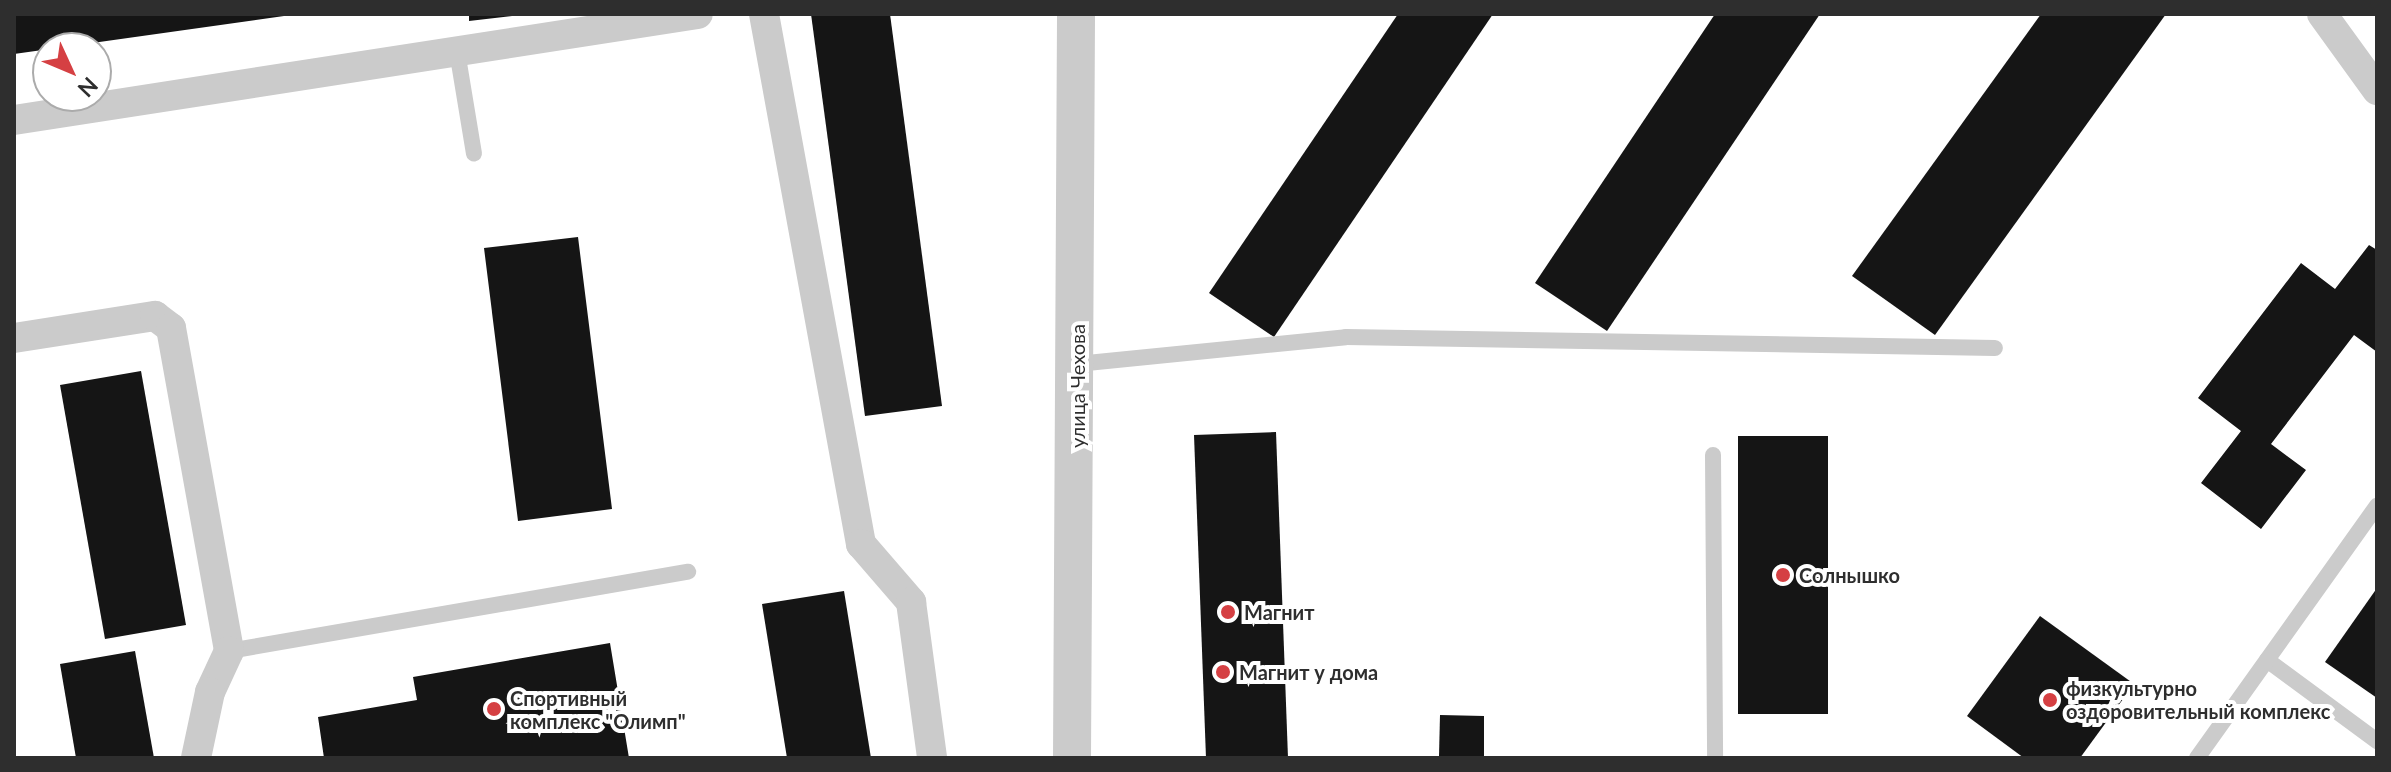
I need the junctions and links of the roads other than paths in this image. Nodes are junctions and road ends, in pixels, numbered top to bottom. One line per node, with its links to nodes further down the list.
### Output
1 (698, 14): 5 (street)
2 (764, 14): 19 (street)
3 (1076, 14): 11 (street, улица Чехова)
4 (2322, 14): 6 (street)
5 (457, 51): 7 (street); 8 (lane)
6 (2377, 90)
7 (14, 120)
8 (474, 154)
9 (14, 338): 15 (street)
10 (1995, 348): 11 (lane)
11 (1077, 364): 20 (street, улица Чехова)
12 (1713, 455): 21 (lane)
13 (2377, 506): 16 (lane)
14 (688, 572): 15 (lane)
15 (229, 651): 18 (street)
16 (2267, 660): 17 (lane); 22 (lane)
17 (2377, 741)
18 (196, 758)
19 (932, 758)
20 (1072, 758)
21 (1715, 758)
22 (2197, 758)

